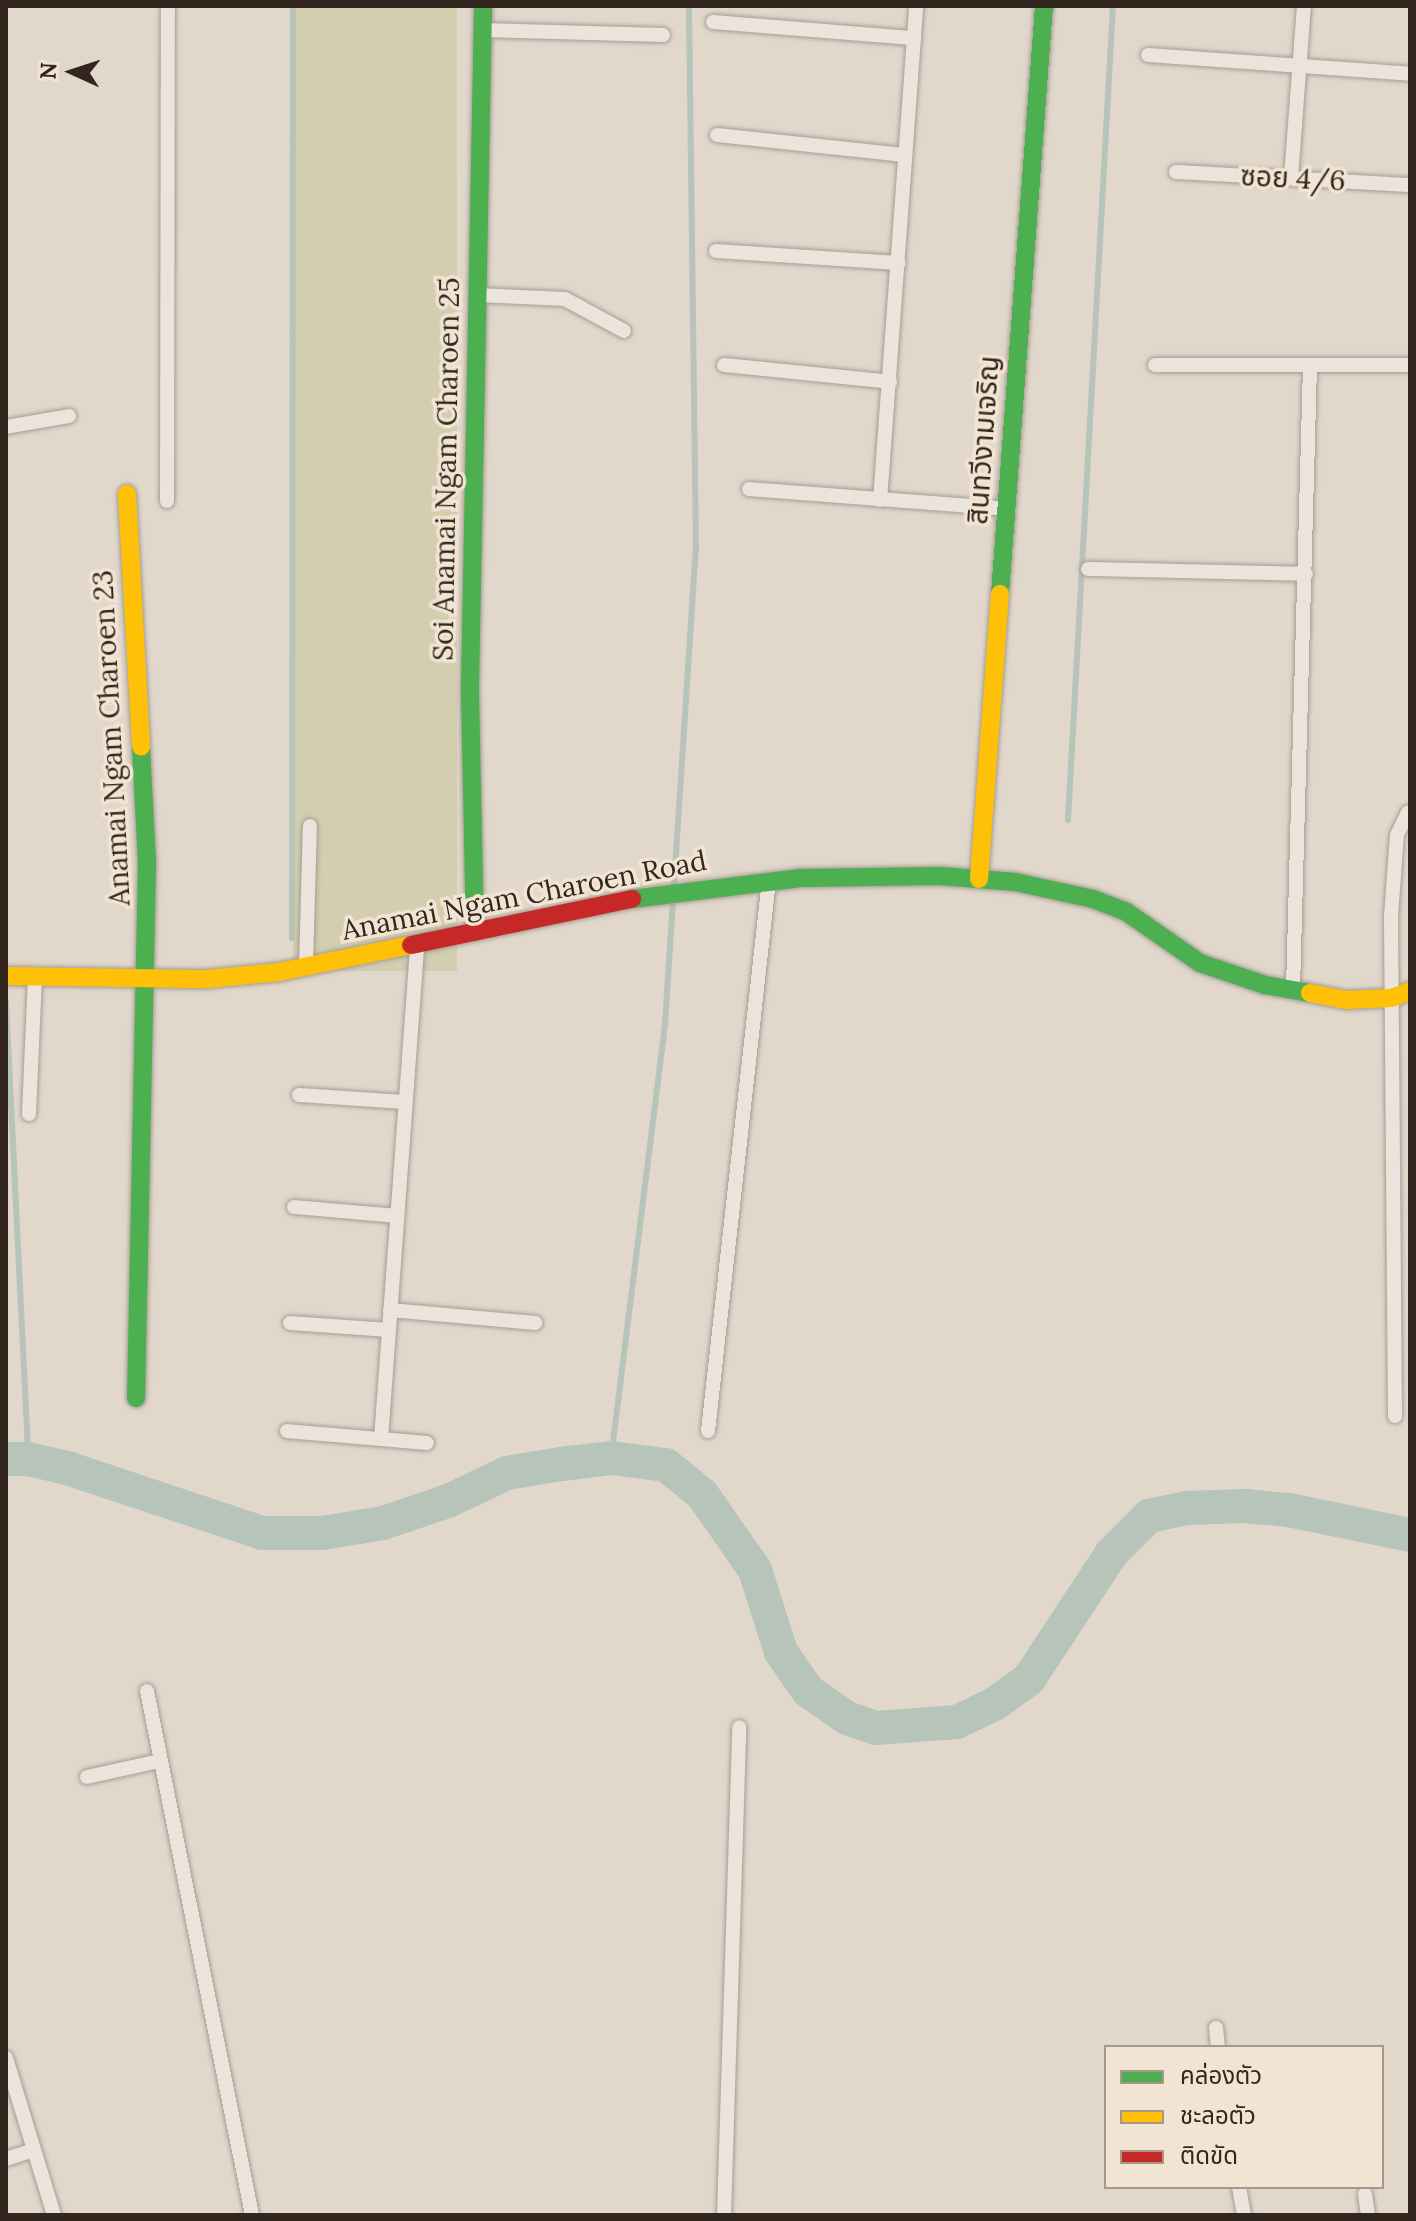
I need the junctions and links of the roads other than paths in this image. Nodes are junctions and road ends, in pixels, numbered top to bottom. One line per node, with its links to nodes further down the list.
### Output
1 (168, 6): 32 (street)
2 (483, 6): 7 (street, Soi Anamai Ngam Charoen 25)
3 (916, 6): 9 (street)
4 (1044, 6): 33 (street, สินทวีงามเจริญ)
5 (1304, 6): 11 (street)
6 (713, 22): 9 (street)
7 (482, 30): 8 (street); 20 (street, Soi Anamai Ngam Charoen 25)
8 (663, 35)
9 (914, 38): 14 (street)
10 (1148, 55): 11 (street)
11 (1299, 65): 12 (street); 16 (street)
12 (1410, 74)
13 (717, 135): 14 (street)
14 (904, 155): 19 (street)
15 (1176, 172): 16 (street, ซอย 4/6)
16 (1291, 178): 17 (street, ซอย 4/6)
17 (1410, 185)
18 (716, 251): 19 (street)
19 (899, 263): 26 (street)
20 (477, 295): 21 (street); 40 (street, Soi Anamai Ngam Charoen 25)
21 (624, 331)
22 (724, 365): 26 (street)
23 (1155, 365): 24 (street)
24 (1310, 365): 25 (street); 35 (street)
25 (1410, 365)
26 (890, 382): 31 (street)
27 (69, 416): 28 (street)
28 (6, 427)
29 (749, 489): 31 (street)
30 (127, 494): 45 (street, Anamai Ngam Charoen 23)
31 (880, 500): 33 (street)
32 (167, 501)
33 (1006, 509): 38 (street, สินทวีงามเจริญ)
34 (1088, 569): 35 (street)
35 (1306, 574): 46 (street)
36 (1408, 812): 48 (street)
37 (310, 826): 42 (street)
38 (979, 879): 39 (street, Anamai Ngam Charoen Road); 46 (street, Anamai Ngam Charoen Road)
39 (769, 880): 40 (street, Anamai Ngam Charoen Road); 62 (street)
40 (475, 932): 41 (street, Anamai Ngam Charoen Road)
41 (417, 945): 42 (street, Anamai Ngam Charoen Road); 50 (street)
42 (306, 966): 45 (street, Anamai Ngam Charoen Road)
43 (11, 976): 44 (street, Anamai Ngam Charoen Road)
44 (35, 977): 45 (street, Anamai Ngam Charoen Road); 51 (street)
45 (147, 979): 59 (street, Anamai Ngam Charoen 23)
46 (1293, 991): 48 (street, Anamai Ngam Charoen Road)
47 (1410, 991): 48 (street, Anamai Ngam Charoen Road)
48 (1391, 998): 53 (street)
49 (299, 1095): 50 (street)
50 (405, 1102): 54 (street)
51 (29, 1114)
52 (294, 1207): 54 (street)
53 (1402, 1210): 60 (street)
54 (397, 1216): 55 (street)
55 (390, 1310): 57 (street); 58 (street)
56 (290, 1323): 58 (street)
57 (535, 1323)
58 (389, 1330): 63 (street)
59 (136, 1398)
60 (1395, 1416)
61 (287, 1431): 63 (street)
62 (708, 1431)
63 (381, 1439): 64 (street)
64 (427, 1443)
65 (147, 1691): 67 (street)
66 (739, 1727): 78 (street)
67 (159, 1761): 68 (street); 77 (street)
68 (87, 1777)
69 (1216, 2028): 70 (street)
70 (1218, 2045)
71 (6, 2058): 72 (street)
72 (34, 2150): 73 (street); 76 (street)
73 (6, 2159)
74 (1239, 2189): 79 (street)
75 (1365, 2194): 80 (street)
76 (54, 2215)
77 (252, 2215)
78 (724, 2215)
79 (1244, 2215)
80 (1368, 2215)

